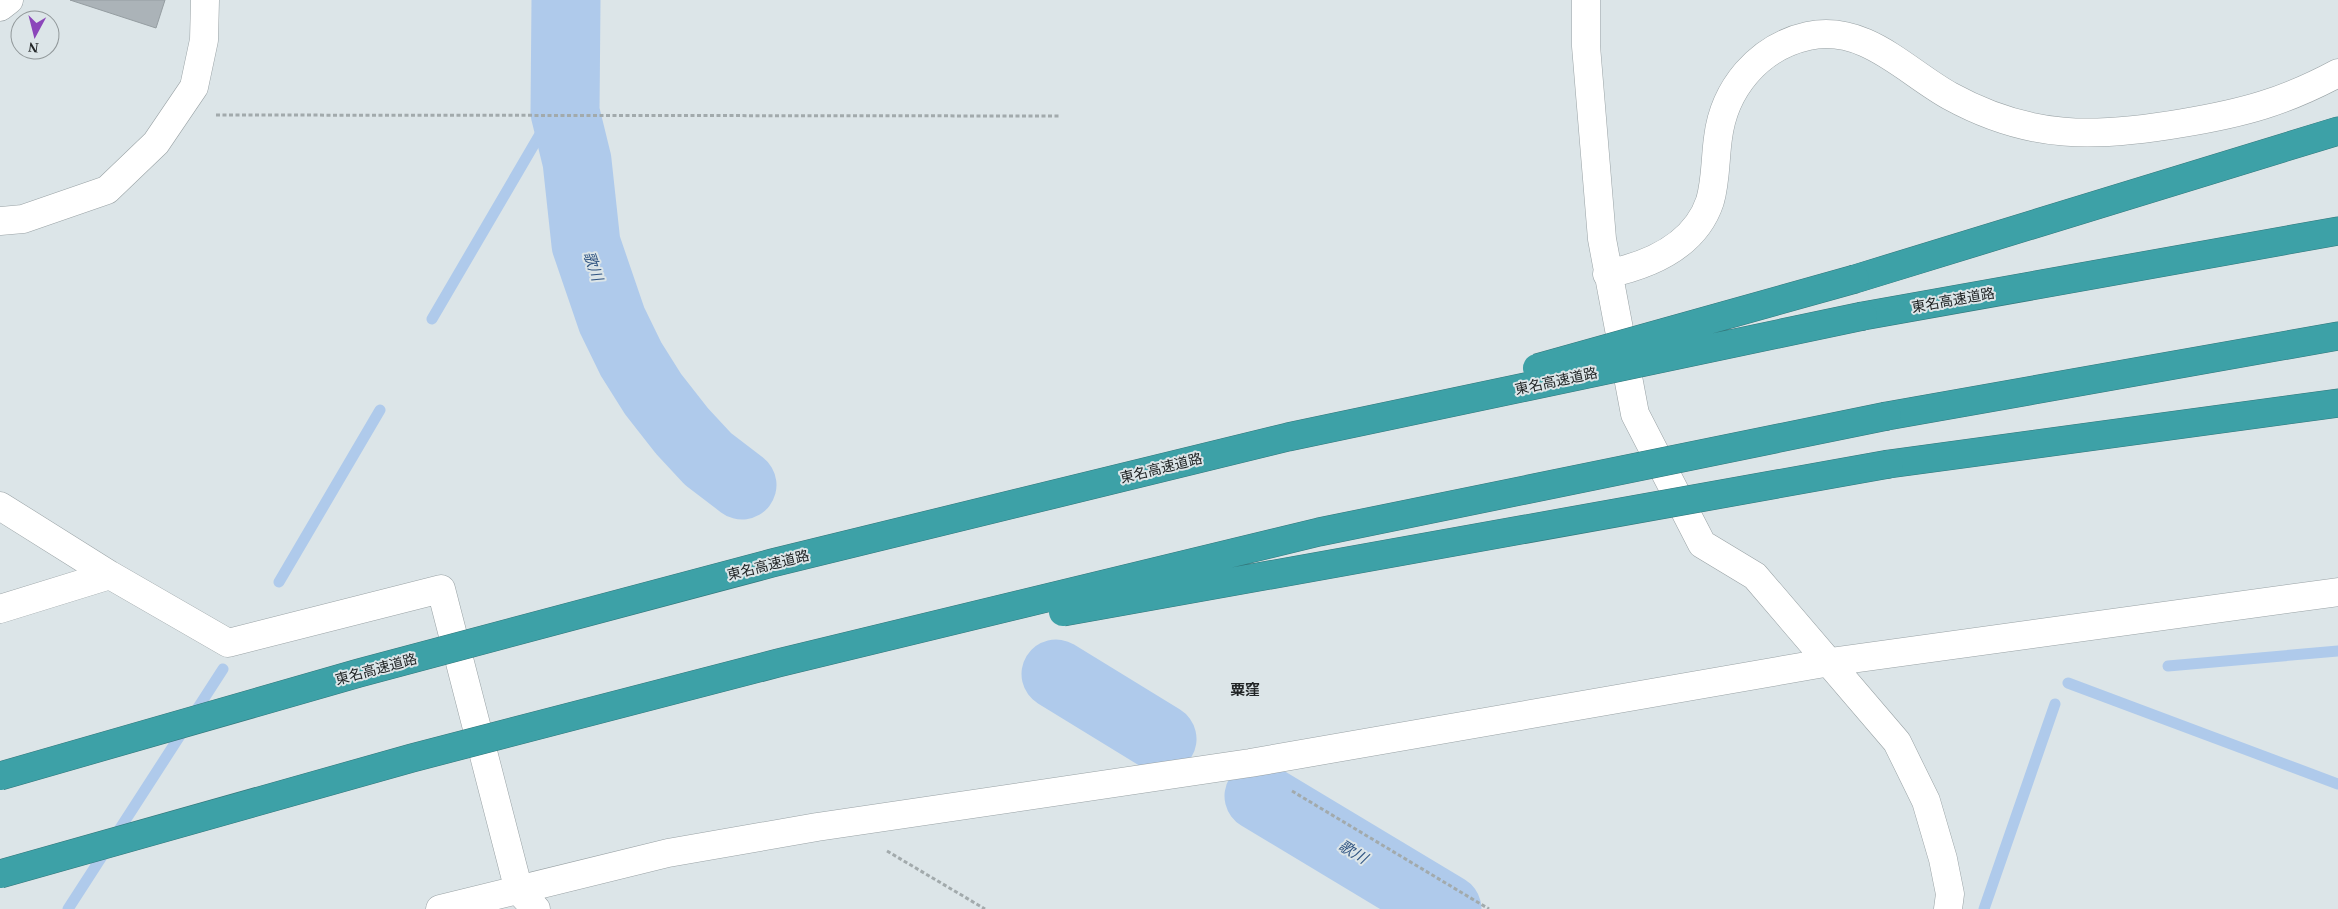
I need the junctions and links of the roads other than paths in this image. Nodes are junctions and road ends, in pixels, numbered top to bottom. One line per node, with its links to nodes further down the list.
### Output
1 (9, 0): 4 (street)
2 (205, 0): 7 (street)
3 (1586, 0): 9 (street)
4 (0, 7)
5 (2338, 73): 9 (street)
6 (2338, 131): 12 (highway, bridge)
7 (0, 221)
8 (2338, 231): 12 (highway, 東名高速道路, bridge)
9 (1608, 274): 17 (street)
10 (2338, 336): 18 (highway, bridge)
11 (2338, 403): 18 (highway, bridge)
12 (1288, 437): 19 (highway, 東名高速道路, bridge)
13 (0, 507): 14 (street)
14 (110, 575): 16 (street); 21 (street)
15 (2338, 592): 17 (street)
16 (0, 609)
17 (1830, 662): 21 (street); 23 (street)
18 (778, 663): 20 (highway, bridge)
19 (0, 776)
20 (0, 874)
21 (527, 900): 22 (street)
22 (440, 909)
23 (1948, 909)

